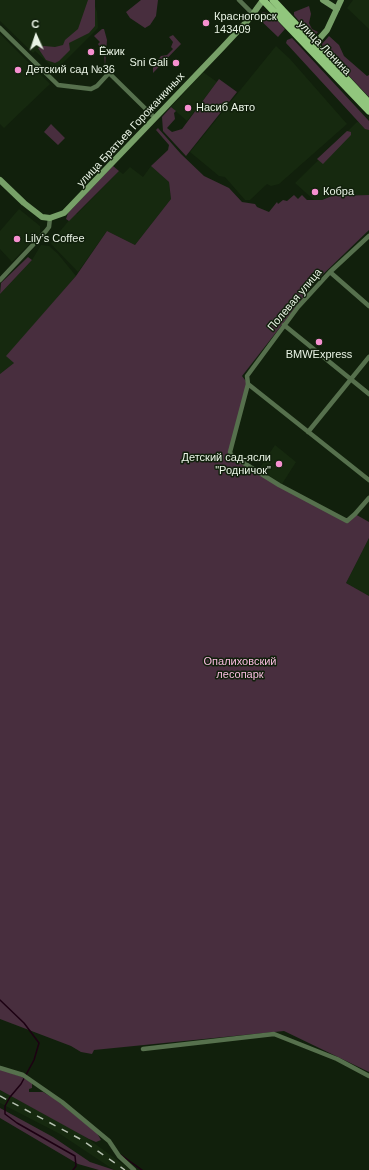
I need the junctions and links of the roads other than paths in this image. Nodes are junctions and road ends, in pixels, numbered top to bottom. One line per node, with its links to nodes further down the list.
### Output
1 (239, 0): 7 (street)
2 (263, 0): 7 (street, улица Братьев Горожанкиных); 11 (main road, улица Ленина)
3 (273, 0): 9 (main road, улица Ленина)
4 (323, 0): 6 (street)
5 (341, 0): 6 (street)
6 (337, 9): 9 (street)
7 (253, 14): 12 (street, улица Братьев Горожанкиных)
8 (0, 28): 12 (street)
9 (314, 45): 10 (main road, улица Ленина)
10 (369, 103)
11 (369, 111)
12 (155, 118): 14 (street, улица Братьев Горожанкиных)
13 (0, 180): 14 (street)
14 (50, 218): 17 (street)
15 (369, 236): 16 (street, Полевая улица)
16 (330, 272): 18 (street); 19 (street, Полевая улица)
17 (0, 280)
18 (369, 306)
19 (284, 325): 21 (street); 22 (street, Полевая улица)
20 (369, 357): 21 (street)
21 (351, 379): 23 (street); 24 (street)
22 (248, 384): 24 (street); 26 (street, Полевая улица)
23 (369, 394)
24 (308, 432): 25 (street)
25 (369, 480)
26 (369, 498)
27 (143, 1049): 29 (street)
28 (0, 1068): 30 (street)
29 (369, 1076)
30 (134, 1170)

